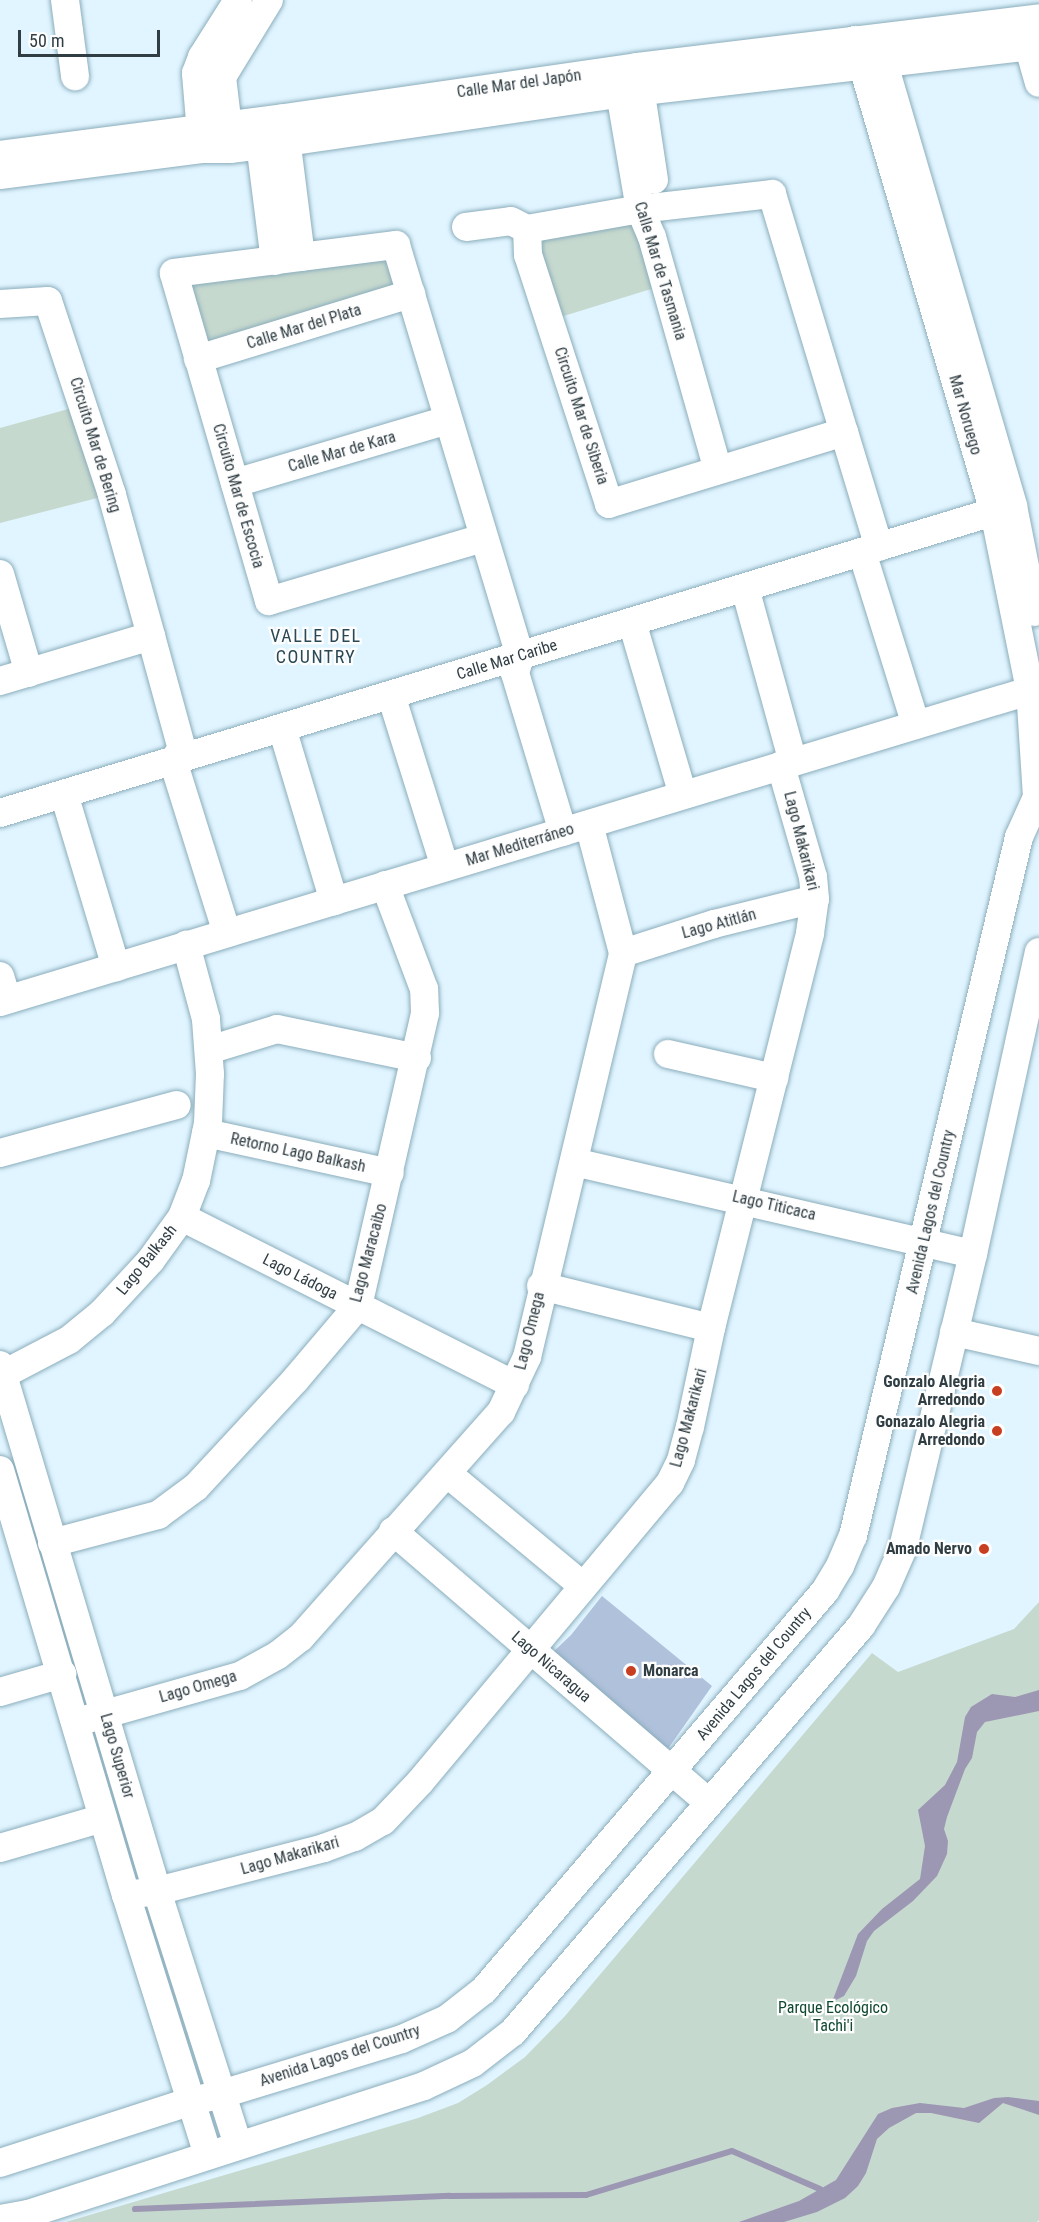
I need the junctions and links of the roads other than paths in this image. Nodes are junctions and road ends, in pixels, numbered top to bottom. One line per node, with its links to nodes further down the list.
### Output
1 (64, 0): 6 (street)
2 (238, 0): 10 (street)
3 (269, 0): 10 (street)
4 (1032, 32): 5 (street, Calle Mar del Japón); 8 (street)
5 (869, 52): 7 (street, Calle Mar del Japón); 24 (street, Mar Noruego)
6 (75, 76)
7 (628, 81): 9 (street, Calle Mar del Japón); 13 (street, Calle Mar de Tasmania)
8 (1039, 83)
9 (272, 132): 10 (street, Calle Mar del Japón); 16 (street)
10 (215, 138): 11 (street, Calle Mar del Japón); 12 (street, Calle Mar del Japón)
11 (0, 155)
12 (0, 175)
13 (649, 208): 15 (street); 21 (street); 22 (street, Calle Mar de Tasmania)
14 (466, 227): 15 (street)
15 (527, 229): 22 (street, Circuito Mar de Siberia)
16 (288, 259): 17 (street, Circuito Mar de Escocia); 19 (street, Circuito Mar de Escocia)
17 (411, 294): 19 (street, Calle Mar del Plata); 20 (street, Circuito Mar de Escocia)
18 (0, 304): 30 (street, Circuito Mar de Bering)
19 (198, 359): 23 (street, Circuito Mar de Escocia)
20 (448, 420): 23 (street, Calle Mar de Kara); 25 (street, Circuito Mar de Escocia)
21 (844, 432): 22 (street, Circuito Mar de Siberia); 26 (street)
22 (724, 468)
23 (235, 483): 25 (street, Circuito Mar de Escocia)
24 (1003, 509): 26 (street, Calle Mar Caribe); 31 (street, Mar Noruego); 35 (street, Mar Noruego)
25 (483, 538): 32 (street, Circuito Mar de Escocia)
26 (871, 549): 28 (street, Calle Mar Caribe); 37 (street)
27 (0, 574): 33 (street)
28 (745, 588): 29 (street, Calle Mar Caribe); 40 (street, Lago Makarikari)
29 (632, 622): 32 (street, Calle Mar Caribe); 42 (street)
30 (151, 636): 33 (street); 39 (street, Circuito Mar de Bering)
31 (1039, 638)
32 (520, 656): 36 (street, Calle Mar Caribe); 45 (street, Lago Omega)
33 (29, 673): 34 (street)
34 (0, 681)
35 (1034, 689): 37 (street, Mar Mediterráneo); 43 (street, Mar Noruego)
36 (391, 695): 38 (street, Calle Mar Caribe); 47 (street)
37 (916, 725): 40 (street, Mar Mediterráneo)
38 (282, 728): 39 (street, Calle Mar Caribe); 50 (street)
39 (173, 761): 41 (street, Calle Mar Caribe); 51 (street)
40 (787, 764): 42 (street, Mar Mediterráneo); 49 (street, Lago Makarikari)
41 (64, 794): 44 (street, Calle Mar Caribe); 55 (street)
42 (683, 795): 45 (street, Mar Mediterráneo)
43 (1038, 797): 46 (street, Avenida Lagos del Country)
44 (0, 813)
45 (576, 828): 47 (street, Mar Mediterráneo); 54 (street, Lago Omega)
46 (1029, 832): 68 (street, Avenida Lagos del Country)
47 (445, 867): 48 (street, Mar Mediterráneo)
48 (385, 885): 50 (street, Mar Mediterráneo); 59 (street, Lago Maracaibo)
49 (815, 899): 54 (street, Lago Atitlán); 60 (street, Lago Makarikari)
50 (334, 901): 51 (street, Mar Mediterráneo)
51 (227, 933): 52 (street, Mar Mediterráneo)
52 (186, 945): 55 (street, Mar Mediterráneo); 57 (street, Lago Balkash)
53 (1039, 952): 69 (street)
54 (623, 953): 64 (street, Lago Omega)
55 (116, 967): 56 (street, Mar Mediterráneo)
56 (2, 992)
57 (209, 1050): 59 (street); 62 (street, Lago Balkash)
58 (668, 1054): 60 (street)
59 (417, 1058): 65 (street, Lago Maracaibo)
60 (774, 1078): 66 (street, Lago Makarikari)
61 (177, 1105): 63 (street)
62 (206, 1133): 65 (street, Retorno Lago Balkash); 67 (street, Lago Balkash)
63 (0, 1153)
64 (574, 1162): 66 (street, Lago Titicaca); 70 (street, Lago Omega)
65 (390, 1173): 71 (street, Lago Maracaibo)
66 (744, 1199): 68 (street, Lago Titicaca); 72 (street, Lago Makarikari)
67 (182, 1216): 71 (street, Lago Ládoga); 75 (street, Lago Balkash)
68 (924, 1241): 69 (street, Lago Titicaca); 88 (street, Avenida Lagos del Country)
69 (973, 1254): 73 (street)
70 (542, 1286): 72 (street); 76 (street, Lago Omega)
71 (358, 1306): 76 (street, Lago Ládoga); 81 (street, Lago Maracaibo)
72 (711, 1328): 82 (street, Lago Makarikari)
73 (954, 1332): 74 (street); 89 (street)
74 (1039, 1351)
75 (1, 1372): 81 (street, Lago Superior)
76 (515, 1385): 78 (street, Lago Omega)
77 (0, 1470): 79 (street, Lago Superior)
78 (448, 1474): 80 (street, Lago Omega); 82 (street)
79 (8, 1530): 84 (street, Lago Superior)
80 (393, 1532): 83 (street, Lago Nicaragua); 86 (street, Lago Omega)
81 (52, 1543): 86 (street, Lago Superior)
82 (583, 1586): 83 (street, Lago Makarikari)
83 (530, 1649): 88 (street, Lago Nicaragua); 92 (street, Lago Makarikari)
84 (62, 1674): 85 (street); 87 (street, Lago Superior)
85 (0, 1692)
86 (104, 1713): 87 (street, Lago Omega); 92 (street, Lago Superior)
87 (76, 1722): 90 (street, Lago Superior)
88 (671, 1770): 89 (street, Lago Nicaragua); 94 (street, Avenida Lagos del Country)
89 (709, 1803): 96 (street)
90 (103, 1818): 91 (street); 93 (street, Lago Superior)
91 (0, 1848)
92 (157, 1891): 93 (street, Lago Makarikari); 94 (street, Lago Superior)
93 (126, 1896): 95 (street, Lago Superior)
94 (222, 2094): 95 (street, Avenida Lagos del Country); 96 (street, Lago Superior)
95 (192, 2101): 97 (street, Lago Superior); 98 (street, Avenida Lagos del Country)
96 (238, 2145): 97 (street)
97 (208, 2155): 99 (street)
98 (0, 2163)
99 (0, 2219)

